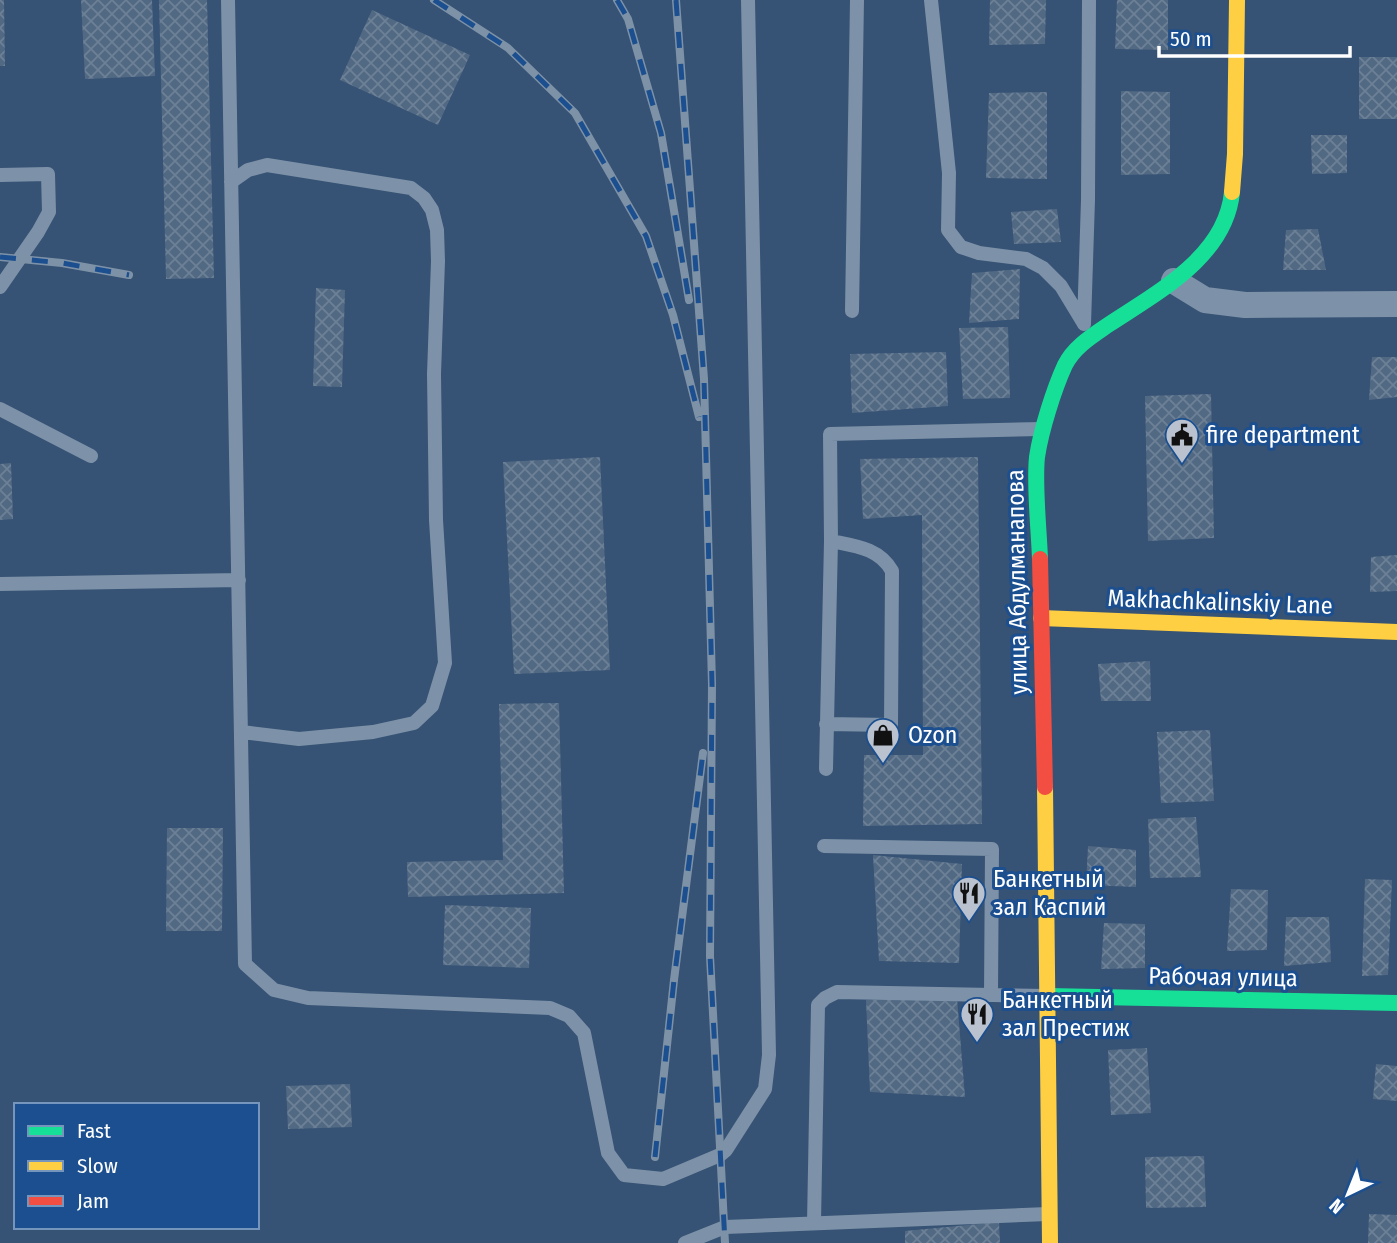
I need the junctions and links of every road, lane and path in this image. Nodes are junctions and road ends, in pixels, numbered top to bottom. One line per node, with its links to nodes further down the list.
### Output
1 (228, 0): 8 (lane)
2 (748, 0): 24 (lane)
3 (856, 0): 12 (lane)
4 (931, 0): 13 (lane)
5 (1088, 0): 13 (lane)
6 (1237, 0): 9 (street, улица Абдулманапова)
7 (0, 175): 10 (lane)
8 (231, 182): 19 (lane); 24 (lane)
9 (1174, 281): 11 (street); 14 (street, улица Абдулманапова)
10 (0, 288)
11 (1397, 304)
12 (852, 311)
13 (1084, 324): 14 (lane)
14 (1083, 342): 16 (street, улица Абдулманапова)
15 (0, 409): 17 (lane)
16 (1043, 429): 18 (lane); 21 (street, улица Абдулманапова)
17 (92, 456)
18 (831, 541): 23 (lane); 23 (lane)
19 (239, 580): 20 (lane); 24 (lane)
20 (0, 584)
21 (1041, 618): 22 (street, Makhachkalinskiy Lane); 28 (street, улица Абдулманапова)
22 (1397, 632)
23 (826, 724): 25 (lane)
24 (242, 732)
25 (826, 769)
26 (824, 846): 27 (lane)
27 (991, 994): 28 (lane); 31 (lane)
28 (1048, 996): 29 (street, Рабочая улица); 30 (street, улица Абдулманапова)
29 (1397, 1003)
30 (1049, 1213): 31 (lane); 33 (street, улица Абдулманапова)
31 (814, 1223): 32 (lane)
32 (685, 1243)
33 (1050, 1243)

